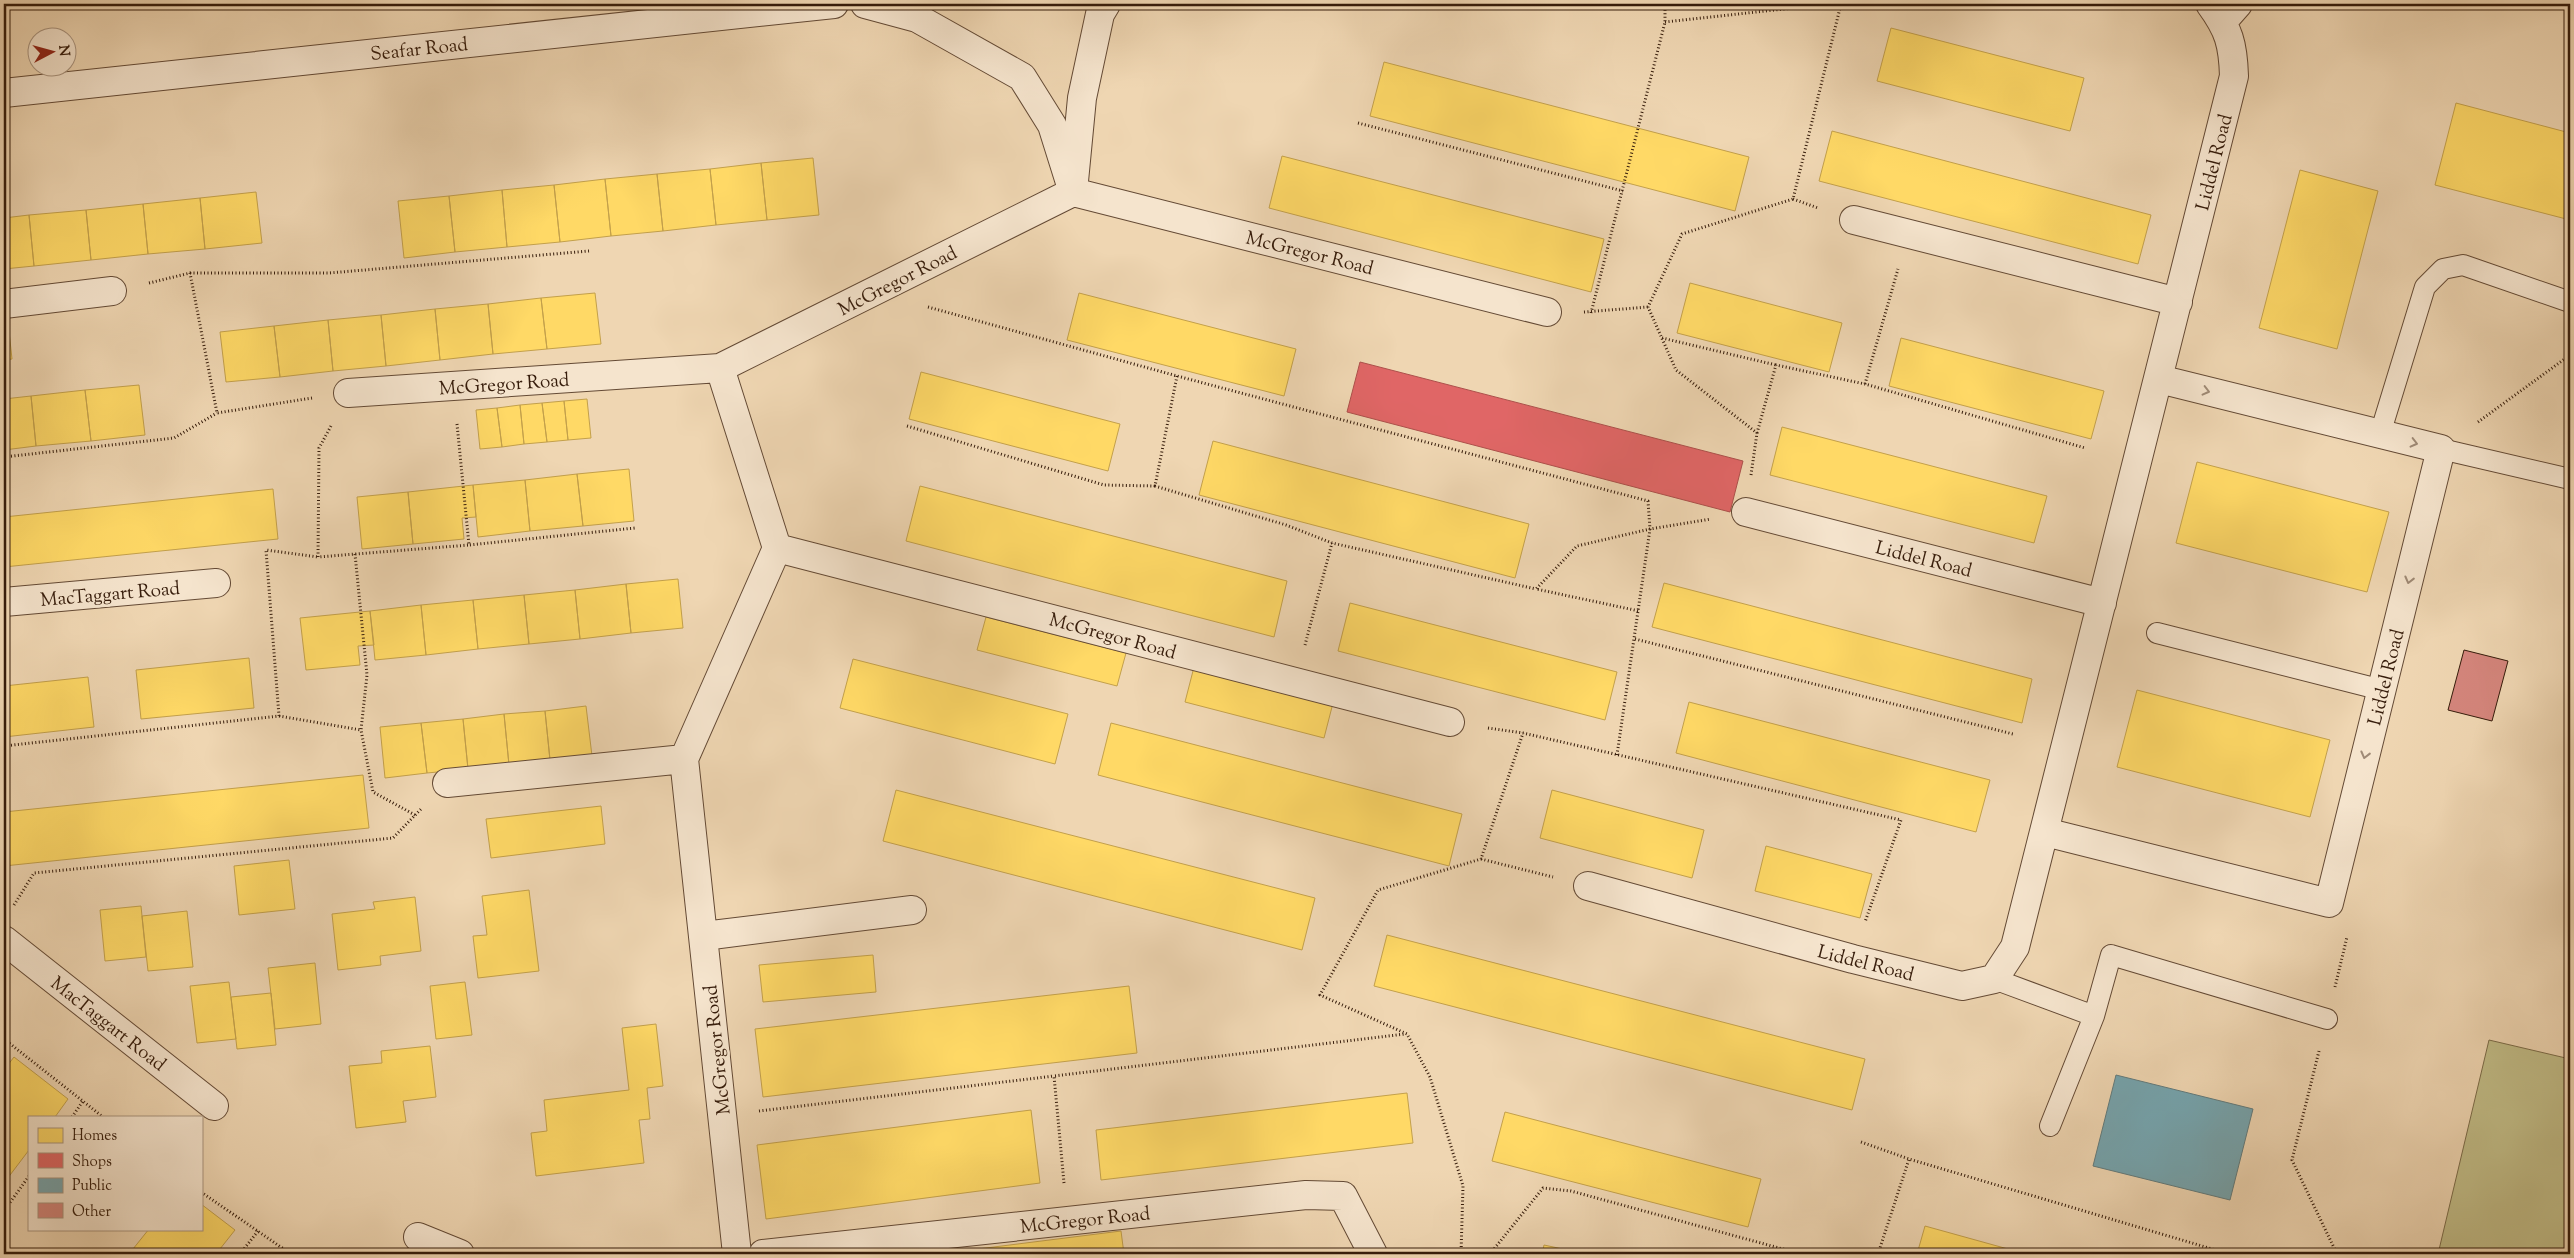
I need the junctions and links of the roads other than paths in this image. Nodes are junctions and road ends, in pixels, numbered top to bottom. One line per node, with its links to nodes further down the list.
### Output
1 (834, 4): 5 (street, Seafar Road)
2 (865, 4): 6 (street)
3 (1106, 4): 6 (street)
4 (2223, 10): 9 (street, Liddel Road)
5 (4, 93)
6 (1073, 192): 12 (street, McGregor Road); 13 (street, McGregor Road)
7 (1854, 220): 9 (street)
8 (112, 291): 11 (street)
9 (2178, 302): 14 (street, Liddel Road)
10 (2570, 302): 16 (lane)
11 (4, 304)
12 (1546, 312)
13 (720, 368): 15 (street, McGregor Road); 20 (street)
14 (2158, 379): 16 (street, one-way to 16); 23 (street, Liddel Road)
15 (348, 393)
16 (2380, 434): 17 (street, one-way to 17)
17 (2441, 449): 18 (lane); 25 (street, Liddel Road, one-way to 25)
18 (2570, 479)
19 (1746, 512): 23 (street, Liddel Road)
20 (777, 548): 26 (street, McGregor Road); 27 (street)
21 (216, 583): 22 (street, MacTaggart Road)
22 (4, 602)
23 (2102, 603): 29 (street, Liddel Road)
24 (2157, 633): 25 (lane)
25 (2382, 690): 29 (street, Liddel Road, one-way to 29)
26 (1450, 722)
27 (684, 759): 28 (street); 32 (street, McGregor Road)
28 (447, 783)
29 (2045, 832): 34 (street, Liddel Road)
30 (1588, 886): 34 (street, Liddel Road)
31 (912, 910): 32 (street)
32 (704, 936): 41 (street, McGregor Road)
33 (4, 940): 37 (street, MacTaggart Road)
34 (1994, 980): 35 (lane)
35 (2094, 1016): 36 (lane); 38 (lane)
36 (2327, 1019)
37 (214, 1106)
38 (2050, 1126)
39 (418, 1236): 40 (street)
40 (460, 1254)
41 (736, 1254)
42 (763, 1254): 43 (street, McGregor Road)
43 (1373, 1254)

